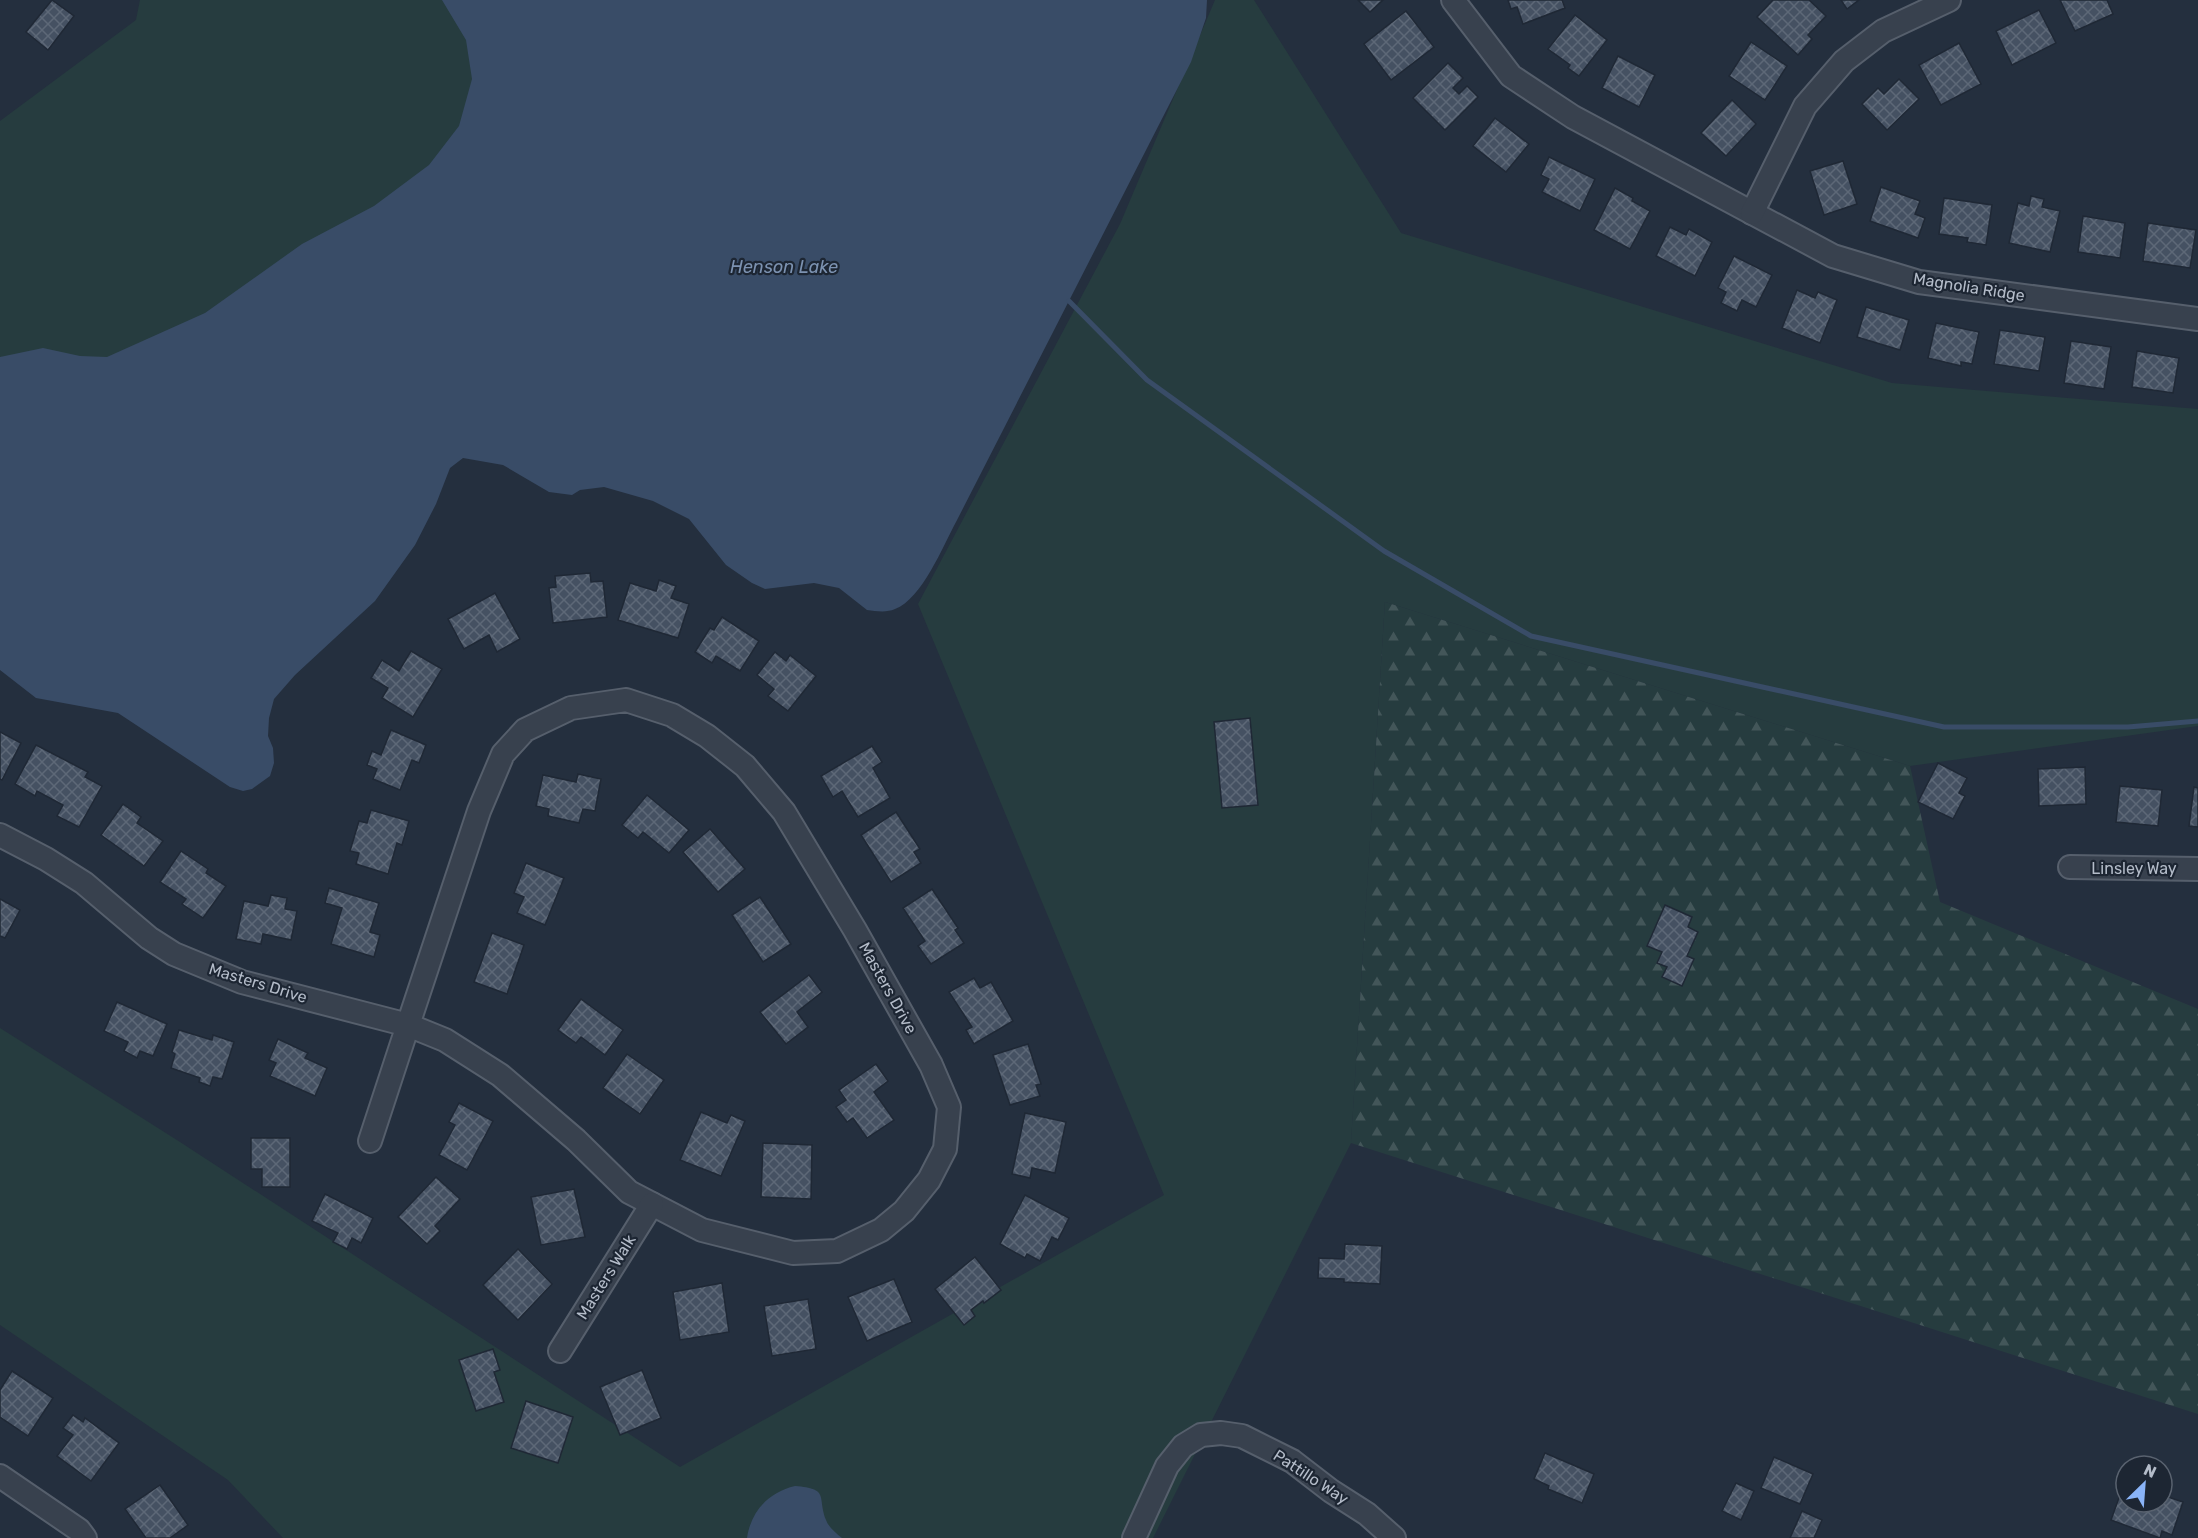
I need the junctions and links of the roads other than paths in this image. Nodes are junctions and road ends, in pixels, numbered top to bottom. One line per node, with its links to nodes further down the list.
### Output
1 (1454, 0): 3 (street, Magnolia Ridge)
2 (1949, 0): 3 (street)
3 (1752, 213): 4 (street, Magnolia Ridge)
4 (2198, 319)
5 (0, 835): 8 (street, Masters Drive)
6 (2070, 867): 7 (street, Linsley Way)
7 (2198, 869)
8 (408, 1025): 9 (street, Masters Drive); 10 (street, Masters Drive); 10 (street, Masters Drive)
9 (370, 1141)
10 (652, 1204): 11 (street, Masters Walk)
11 (560, 1351)
12 (0, 1476): 13 (street)
13 (85, 1538)
14 (1134, 1538): 15 (street, Pattillo Way)
15 (1395, 1538)

